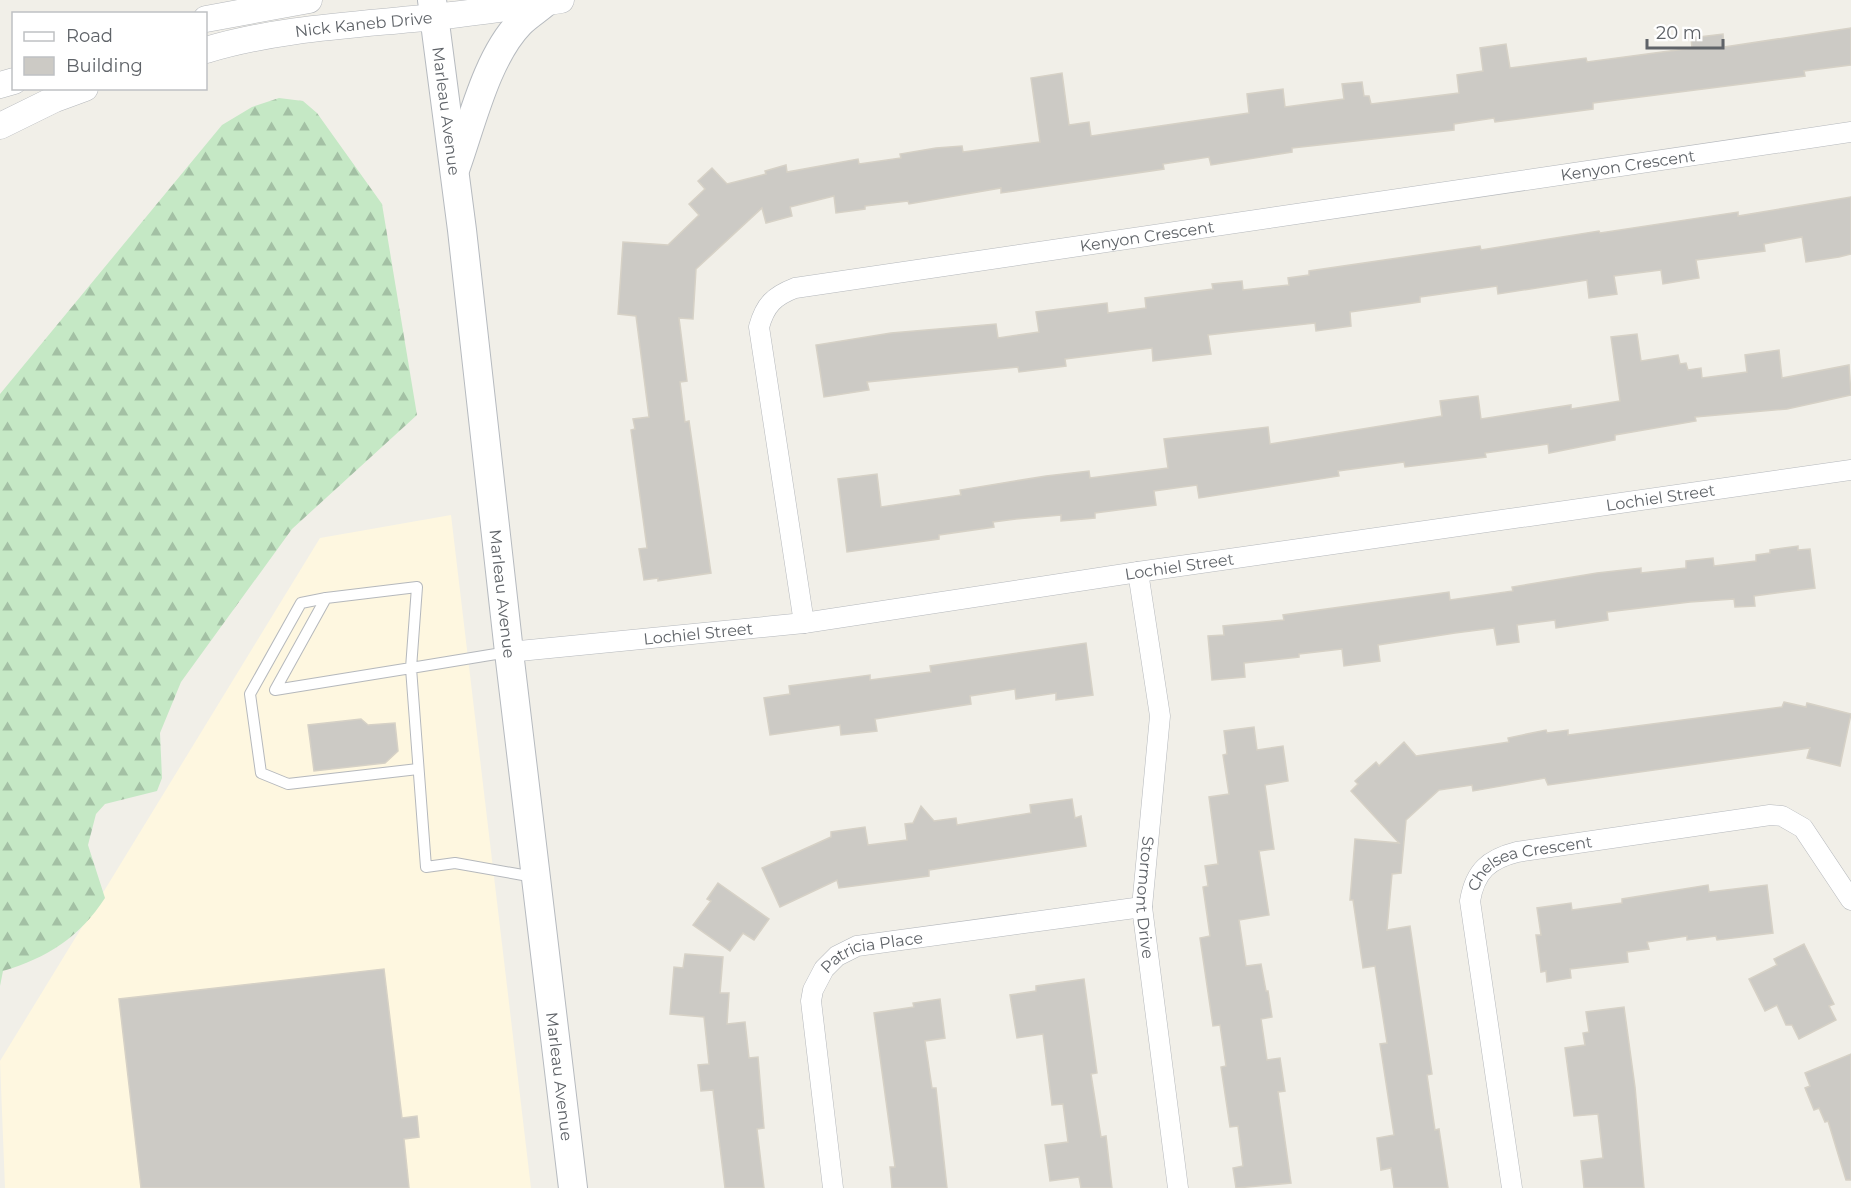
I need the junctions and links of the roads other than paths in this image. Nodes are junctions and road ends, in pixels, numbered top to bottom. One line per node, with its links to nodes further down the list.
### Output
1 (309, 0): 4 (street, Nick Kaneb Drive)
2 (554, 1): 3 (street, Nick Kaneb Drive); 9 (main road)
3 (433, 9): 5 (street, Nick Kaneb Drive); 9 (main road, Marleau Avenue)
4 (207, 19)
5 (207, 50)
6 (80, 90): 7 (street)
7 (0, 126)
8 (1851, 132): 13 (street, Kenyon Crescent)
9 (454, 172): 14 (main road, Marleau Avenue)
10 (1851, 470): 11 (street, Lochiel Street)
11 (1137, 572): 13 (street, Lochiel Street); 19 (street, Stormont Drive)
12 (327, 598): 15 (lane); 15 (lane); 16 (lane)
13 (804, 623): 14 (street, Lochiel Street)
14 (509, 652): 15 (lane); 17 (main road, Marleau Avenue)
15 (411, 668): 16 (lane)
16 (418, 769): 17 (lane)
17 (537, 878): 20 (main road, Marleau Avenue)
18 (1851, 900): 23 (street, Chelsea Crescent)
19 (1142, 908): 21 (street, Patricia Place); 22 (street, Stormont Drive)
20 (573, 1188)
21 (833, 1188)
22 (1178, 1188)
23 (1512, 1188)

